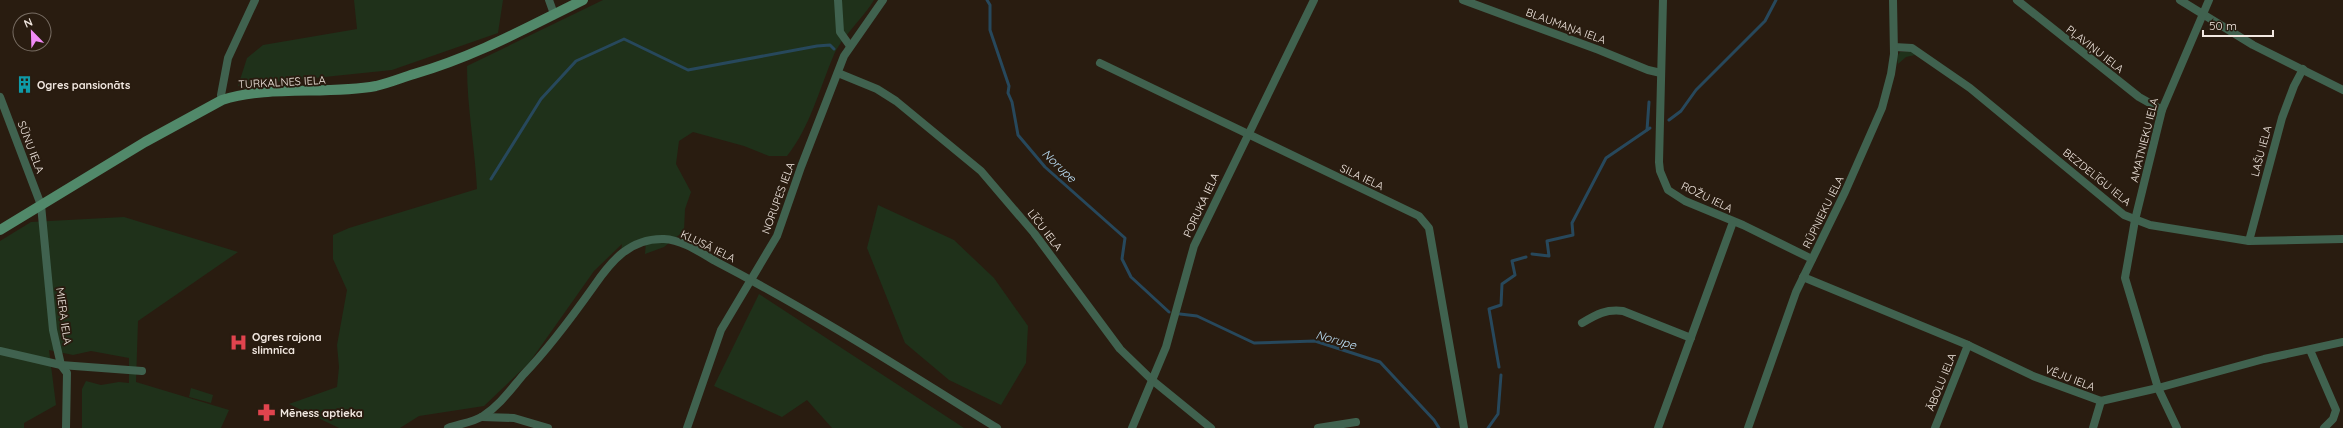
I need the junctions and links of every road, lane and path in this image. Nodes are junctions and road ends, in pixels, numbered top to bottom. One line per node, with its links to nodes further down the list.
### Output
1 (255, 0): 23 (street)
2 (550, 0): 13 (street)
3 (583, 0): 13 (main road, TURKALNES IELA)
4 (838, 0): 15 (street)
5 (883, 0): 15 (street, NORUPES IELA)
6 (1314, 0): 25 (street, PORUKA IELA)
7 (1463, 0): 20 (street, BLAUMAŅA IELA)
8 (1663, 0): 20 (street, ROŽU IELA)
9 (1894, 0): 16 (street, RŪPNIEKU IELA)
10 (2017, 0): 24 (street, PĻAVIŅU IELA)
11 (2180, 0): 14 (street)
12 (2209, 0): 14 (street, AMATNIEKU IELA)
13 (554, 14): 23 (main road, TURKALNES IELA)
14 (2202, 15): 18 (street); 24 (street, AMATNIEKU IELA)
15 (850, 46): 19 (street, NORUPES IELA)
16 (1894, 47): 27 (street, BEZDELĪGU IELA); 32 (street, RŪPNIEKU IELA)
17 (1100, 63): 25 (street, SILA IELA)
18 (2302, 69): 21 (street); 31 (street, LAŠU IELA)
19 (838, 73): 34 (street, NORUPES IELA); 43 (street, LĪČU IELA)
20 (1661, 73): 28 (street, ROŽU IELA)
21 (2343, 90)
22 (0, 97): 26 (street, SŪNU IELA)
23 (222, 100): 26 (main road, TURKALNES IELA)
24 (2162, 110): 27 (street, AMATNIEKU IELA)
25 (1247, 135): 43 (street, PORUKA IELA); 56 (street, SILA IELA)
26 (41, 205): 29 (main road, TURKALNES IELA); 41 (street, MIERA IELA)
27 (2135, 220): 31 (street, BEZDELĪGU IELA); 44 (street, AMATNIEKU IELA)
28 (1733, 222): 32 (street); 36 (street, ROŽU IELA)
29 (0, 230)
30 (2343, 239): 31 (street, BEZDELĪGU IELA)
31 (2249, 241)
32 (1812, 258): 33 (street, RŪPNIEKU IELA)
33 (1803, 277): 38 (street, VĒJU IELA); 58 (street, RŪPNIEKU IELA)
34 (751, 279): 46 (street, KLUSĀ IELA); 51 (street, NORUPES IELA); 52 (street, KLUSĀ IELA)
35 (1582, 323): 36 (street)
36 (1691, 338): 57 (street, ROŽU IELA)
37 (2343, 342): 39 (street, VĒJU IELA)
38 (1968, 345): 45 (street, VĒJU IELA); 59 (street, ĀBOLU IELA)
39 (2310, 350): 44 (street, VĒJU IELA); 62 (street)
40 (0, 351): 41 (street)
41 (61, 365): 42 (street); 48 (street, MIERA IELA)
42 (142, 371)
43 (1152, 380): 53 (street, PORUKA IELA); 54 (street, LĪČU IELA)
44 (2158, 388): 45 (street, VĒJU IELA); 61 (street, AMATNIEKU IELA)
45 (2101, 401): 60 (street)
46 (482, 417): 49 (street, KLUSĀ IELA); 50 (street)
47 (1356, 422): 55 (street)
48 (66, 428)
49 (448, 428)
50 (548, 428)
51 (687, 428)
52 (997, 428)
53 (1132, 428)
54 (1211, 428)
55 (1318, 428)
56 (1464, 428)
57 (1658, 428)
58 (1748, 428)
59 (1934, 428)
60 (2093, 428)
61 (2177, 428)
62 (2324, 428)

